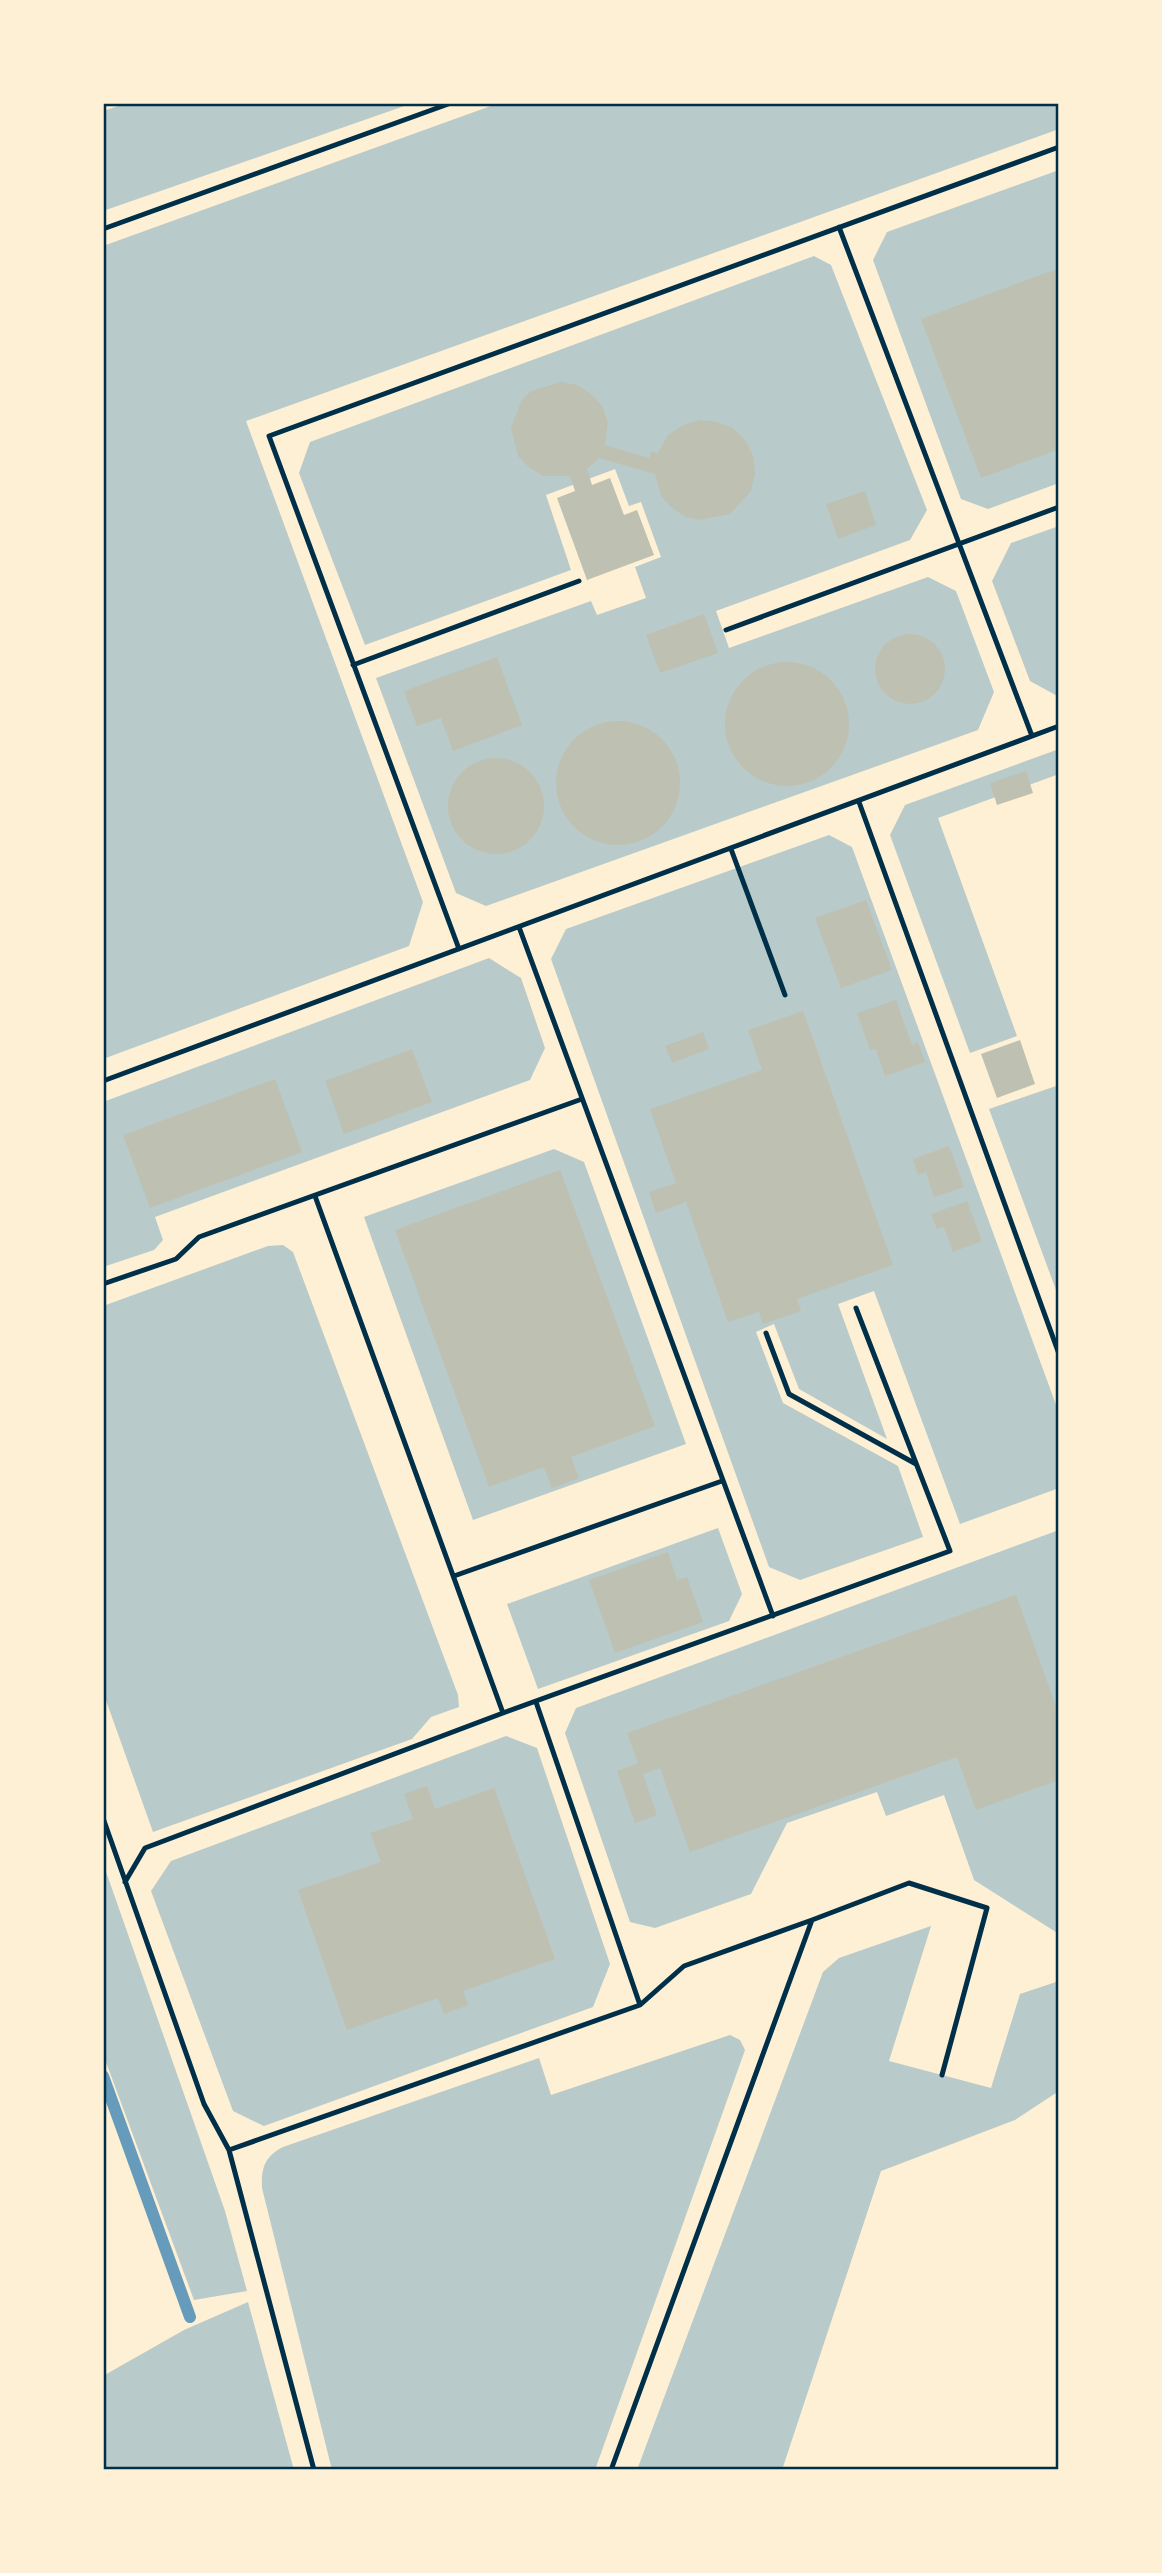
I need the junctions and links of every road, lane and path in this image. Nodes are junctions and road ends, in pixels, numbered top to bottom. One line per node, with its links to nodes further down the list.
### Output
1 (451, 103): 4 (lane)
2 (1059, 146): 3 (lane)
3 (839, 227): 6 (lane); 9 (lane)
4 (103, 229)
5 (1059, 507): 6 (lane)
6 (960, 544): 8 (lane); 11 (lane)
7 (579, 581): 9 (lane)
8 (726, 630)
9 (353, 666): 15 (lane)
10 (1059, 726): 11 (lane)
11 (1032, 736): 12 (lane)
12 (859, 802): 13 (lane); 23 (lane)
13 (731, 849): 14 (lane); 16 (lane)
14 (519, 927): 15 (lane); 18 (lane)
15 (459, 949): 17 (lane)
16 (785, 995)
17 (103, 1081)
18 (582, 1099): 19 (lane); 25 (lane)
19 (315, 1196): 20 (lane); 26 (lane)
20 (103, 1284)
21 (856, 1308): 24 (lane)
22 (766, 1333): 24 (lane)
23 (1059, 1354)
24 (917, 1464): 27 (lane)
25 (722, 1481): 26 (lane); 27 (lane)
26 (454, 1576): 29 (lane)
27 (773, 1616): 28 (lane)
28 (536, 1702): 29 (lane); 33 (lane)
29 (503, 1713): 31 (lane)
30 (103, 1818): 31 (lane)
31 (125, 1882): 35 (lane)
32 (812, 1920): 33 (lane); 34 (lane); 37 (lane)
33 (640, 2006): 35 (lane)
34 (942, 2075)
35 (229, 2150): 36 (lane)
36 (314, 2470)
37 (611, 2470)

